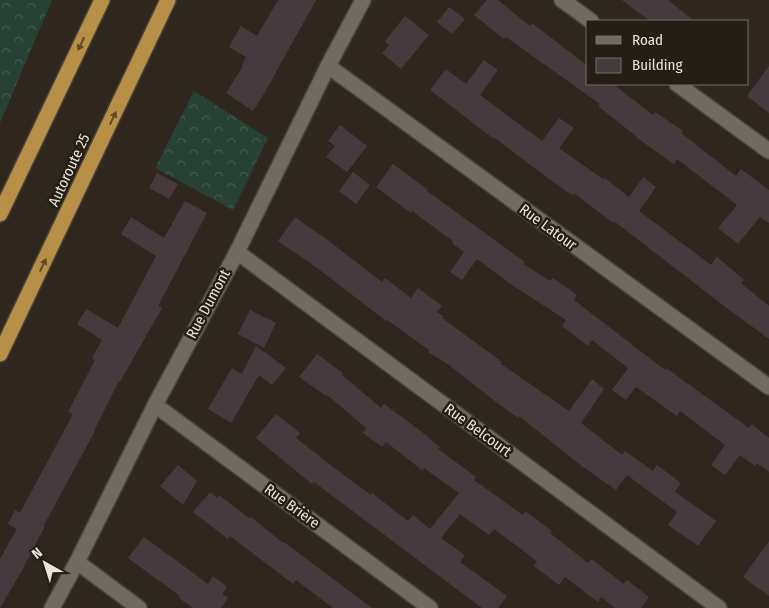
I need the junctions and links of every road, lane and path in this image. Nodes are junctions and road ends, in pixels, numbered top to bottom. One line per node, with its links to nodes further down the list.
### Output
1 (102, 0): 11 (highway, one-way to 11)
2 (168, 0): 7 (highway, Autoroute 25)
3 (173, 0): 7 (highway)
4 (363, 0): 8 (street, Rue Dumont)
5 (562, 0): 6 (street)
6 (590, 20)
7 (154, 30): 13 (highway, Autoroute 25, one-way to 7)
8 (328, 66): 12 (street, Rue Dumont); 14 (street, Rue Latour)
9 (677, 85): 10 (street)
10 (769, 151)
11 (0, 214)
12 (237, 252): 15 (street, Rue Dumont); 20 (street, Rue Belcourt)
13 (0, 354)
14 (769, 388)
15 (155, 405): 16 (street, Rue Dumont); 19 (street, Rue Brière)
16 (77, 562): 17 (street, Rue Dumont); 18 (street)
17 (52, 608)
18 (139, 608)
19 (430, 608)
20 (719, 608)

